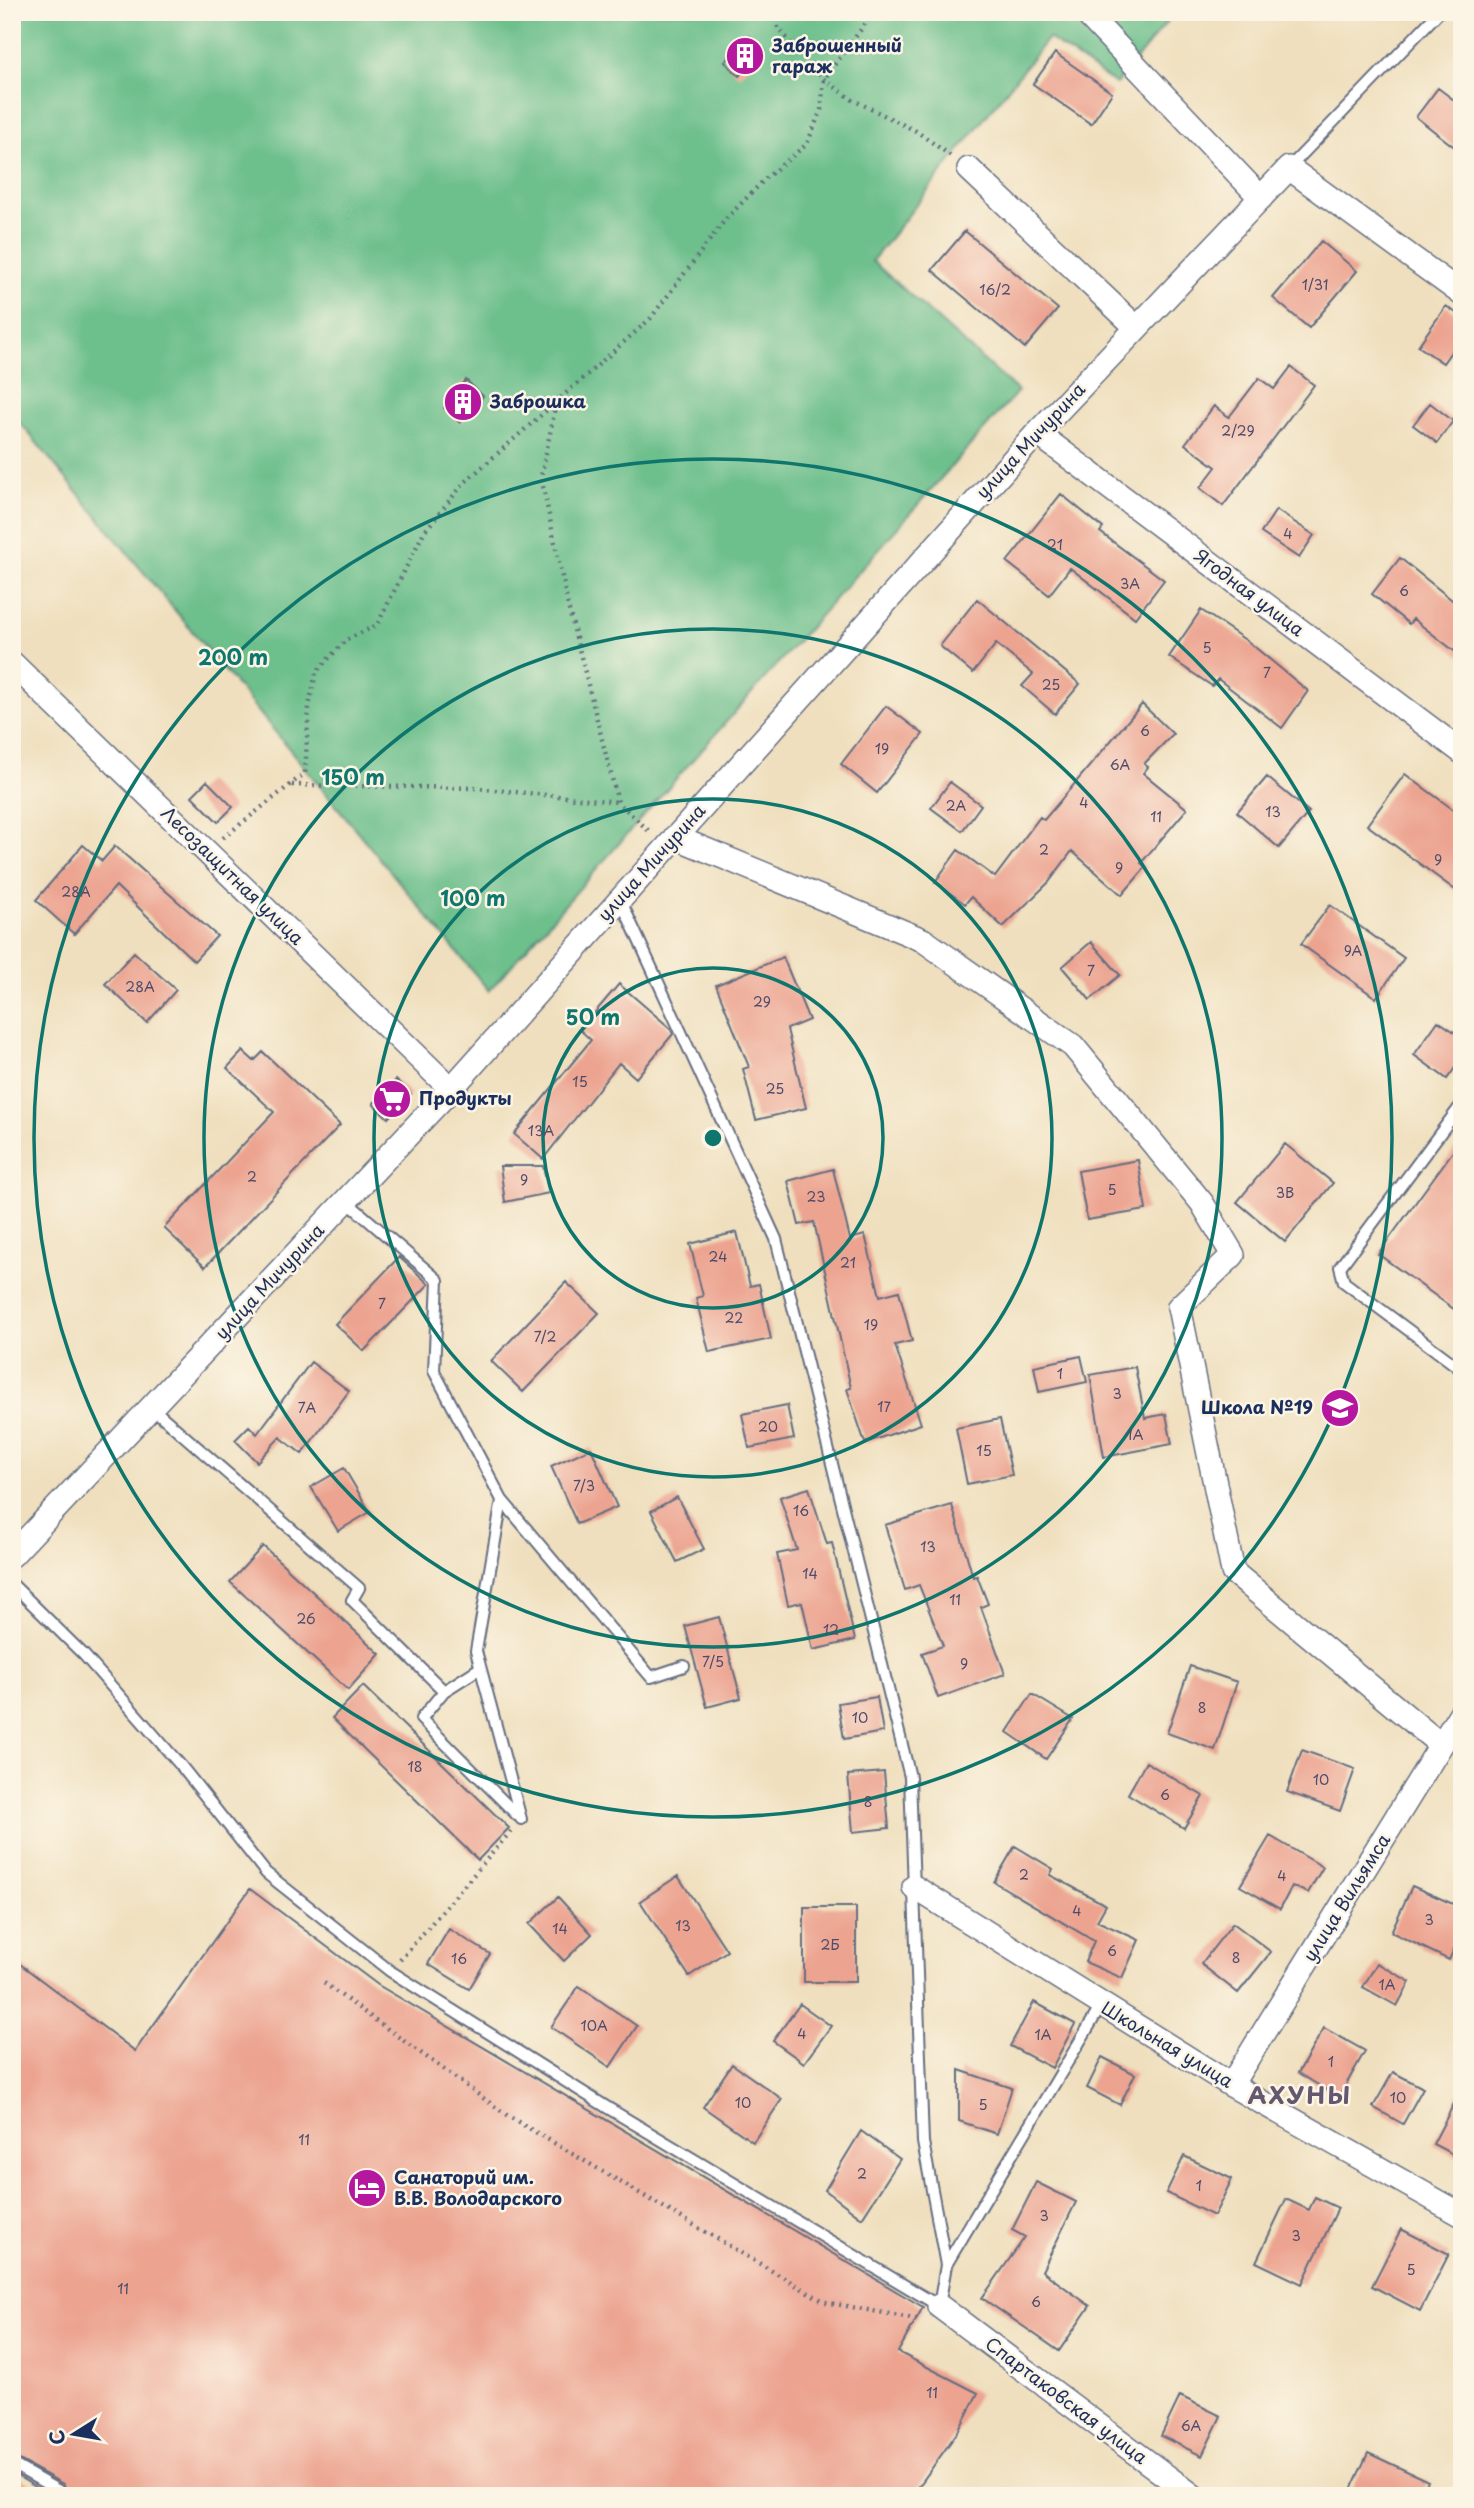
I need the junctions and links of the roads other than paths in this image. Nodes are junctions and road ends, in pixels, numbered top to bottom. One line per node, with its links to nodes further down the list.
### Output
1 (1085, 12): 5 (street)
2 (1439, 12): 3 (lane)
3 (1289, 168): 5 (street, улица Мичурина); 6 (street)
4 (969, 169): 7 (street)
5 (1261, 198): 7 (street, улица Мичурина)
6 (1462, 295)
7 (1137, 328): 8 (street, улица Мичурина)
8 (1037, 433): 10 (street, Ягодная улица); 11 (street, улица Мичурина)
9 (12, 663): 13 (street, Лесозащитная улица)
10 (1462, 752)
11 (671, 842): 12 (street, улица Мичурина); 25 (street)
12 (620, 899): 13 (street, улица Мичурина); 26 (lane)
13 (451, 1089): 15 (street, улица Мичурина)
14 (1462, 1104): 16 (lane)
15 (346, 1201): 17 (street, улица Мичурина); 18 (lane)
16 (1462, 1370)
17 (152, 1407): 19 (street, улица Мичурина); 23 (lane)
18 (502, 1500): 21 (lane); 22 (lane)
19 (12, 1555)
20 (12, 1584): 31 (lane)
21 (684, 1666)
22 (480, 1668): 23 (lane); 23 (lane)
23 (444, 1691)
24 (1462, 1711): 25 (street, улица Вильямса)
25 (1441, 1745): 28 (street, улица Вильямса)
26 (914, 1887): 27 (street, Школьная улица); 30 (lane)
27 (1101, 2006): 28 (street, Школьная улица); 30 (lane)
28 (1231, 2085): 29 (street, Школьная улица)
29 (1462, 2215)
30 (946, 2265): 31 (lane)
31 (939, 2306): 34 (street, Спартаковская улица)
32 (12, 2464): 33 (lane)
33 (57, 2496)
34 (1193, 2496)

